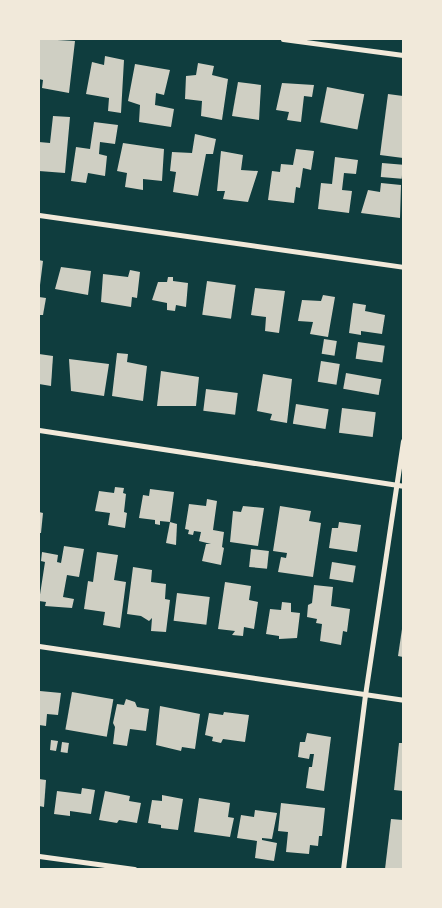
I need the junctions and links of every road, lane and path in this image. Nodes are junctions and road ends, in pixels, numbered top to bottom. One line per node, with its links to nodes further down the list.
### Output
1 (283, 39): 2 (street)
2 (403, 55)
3 (39, 215): 4 (street)
4 (403, 267)
5 (39, 430): 7 (street)
6 (403, 441): 7 (street)
7 (400, 486): 9 (street)
8 (39, 646): 9 (street)
9 (365, 695): 10 (street); 13 (street)
10 (403, 700)
11 (39, 856): 12 (street)
12 (134, 869)
13 (343, 869)

